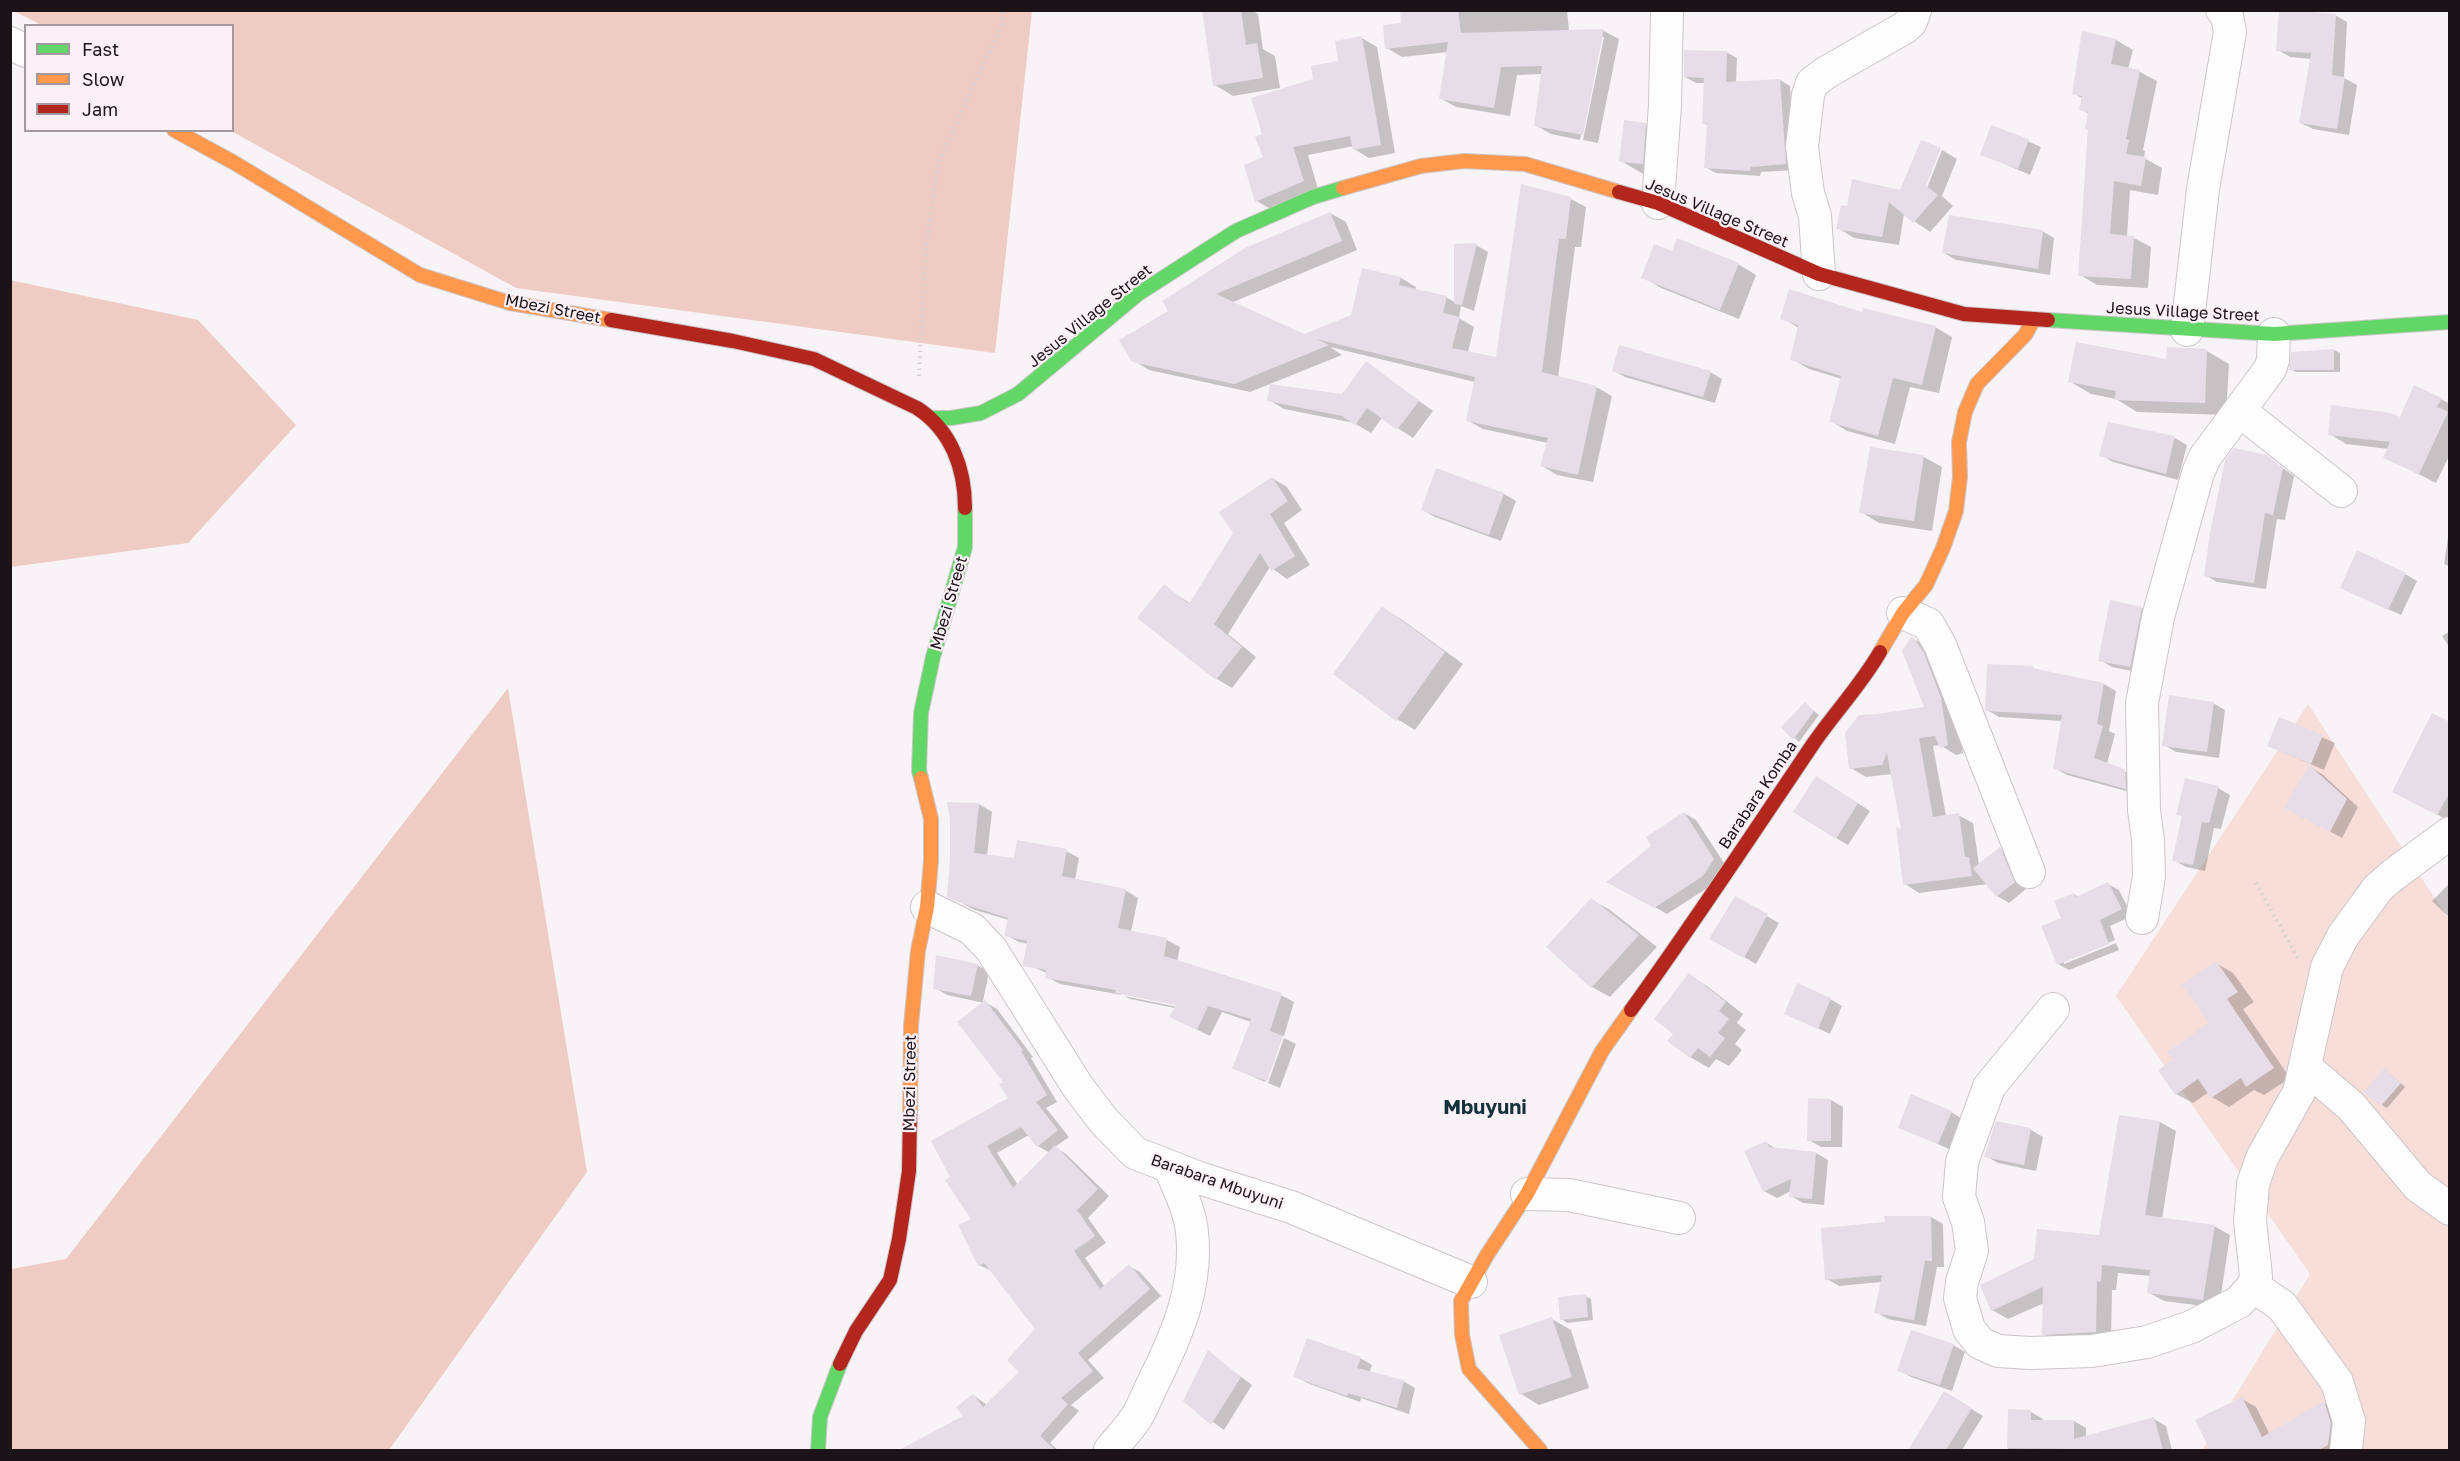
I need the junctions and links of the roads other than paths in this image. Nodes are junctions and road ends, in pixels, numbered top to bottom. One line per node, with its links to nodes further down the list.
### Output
1 (1667, 10): 7 (street)
2 (1914, 10): 8 (street)
3 (2222, 10): 11 (street)
4 (10, 43): 5 (street)
5 (24, 50)
6 (178, 132): 14 (street, Mbezi Street)
7 (1659, 203): 8 (street, Jesus Village Street); 14 (street, Jesus Village Street)
8 (1819, 274): 9 (street, Jesus Village Street)
9 (2034, 319): 11 (street, Jesus Village Street); 16 (street, Barabara Komba)
10 (2450, 322): 12 (street, Jesus Village Street)
11 (2187, 330): 12 (street, Jesus Village Street)
12 (2274, 334): 13 (street)
13 (2240, 411): 15 (street); 20 (street)
14 (932, 418): 19 (street, Mbezi Street)
15 (2341, 491)
16 (1903, 613): 18 (street); 24 (street, Barabara Komba)
17 (2450, 833): 22 (street)
18 (2029, 872)
19 (927, 907): 23 (street, Barabara Mbuyuni); 29 (street, Mbezi Street)
20 (2142, 918)
21 (2054, 1009): 28 (street)
22 (2305, 1067): 25 (street); 28 (street)
23 (1170, 1167): 27 (street, Barabara Mbuyuni); 30 (street)
24 (1527, 1194): 26 (street); 27 (street, Barabara Komba)
25 (2450, 1209)
26 (1679, 1218)
27 (1471, 1282): 31 (street, Barabara Komba)
28 (2253, 1286): 32 (street)
29 (818, 1450)
30 (1110, 1450)
31 (1540, 1450)
32 (2346, 1450)

